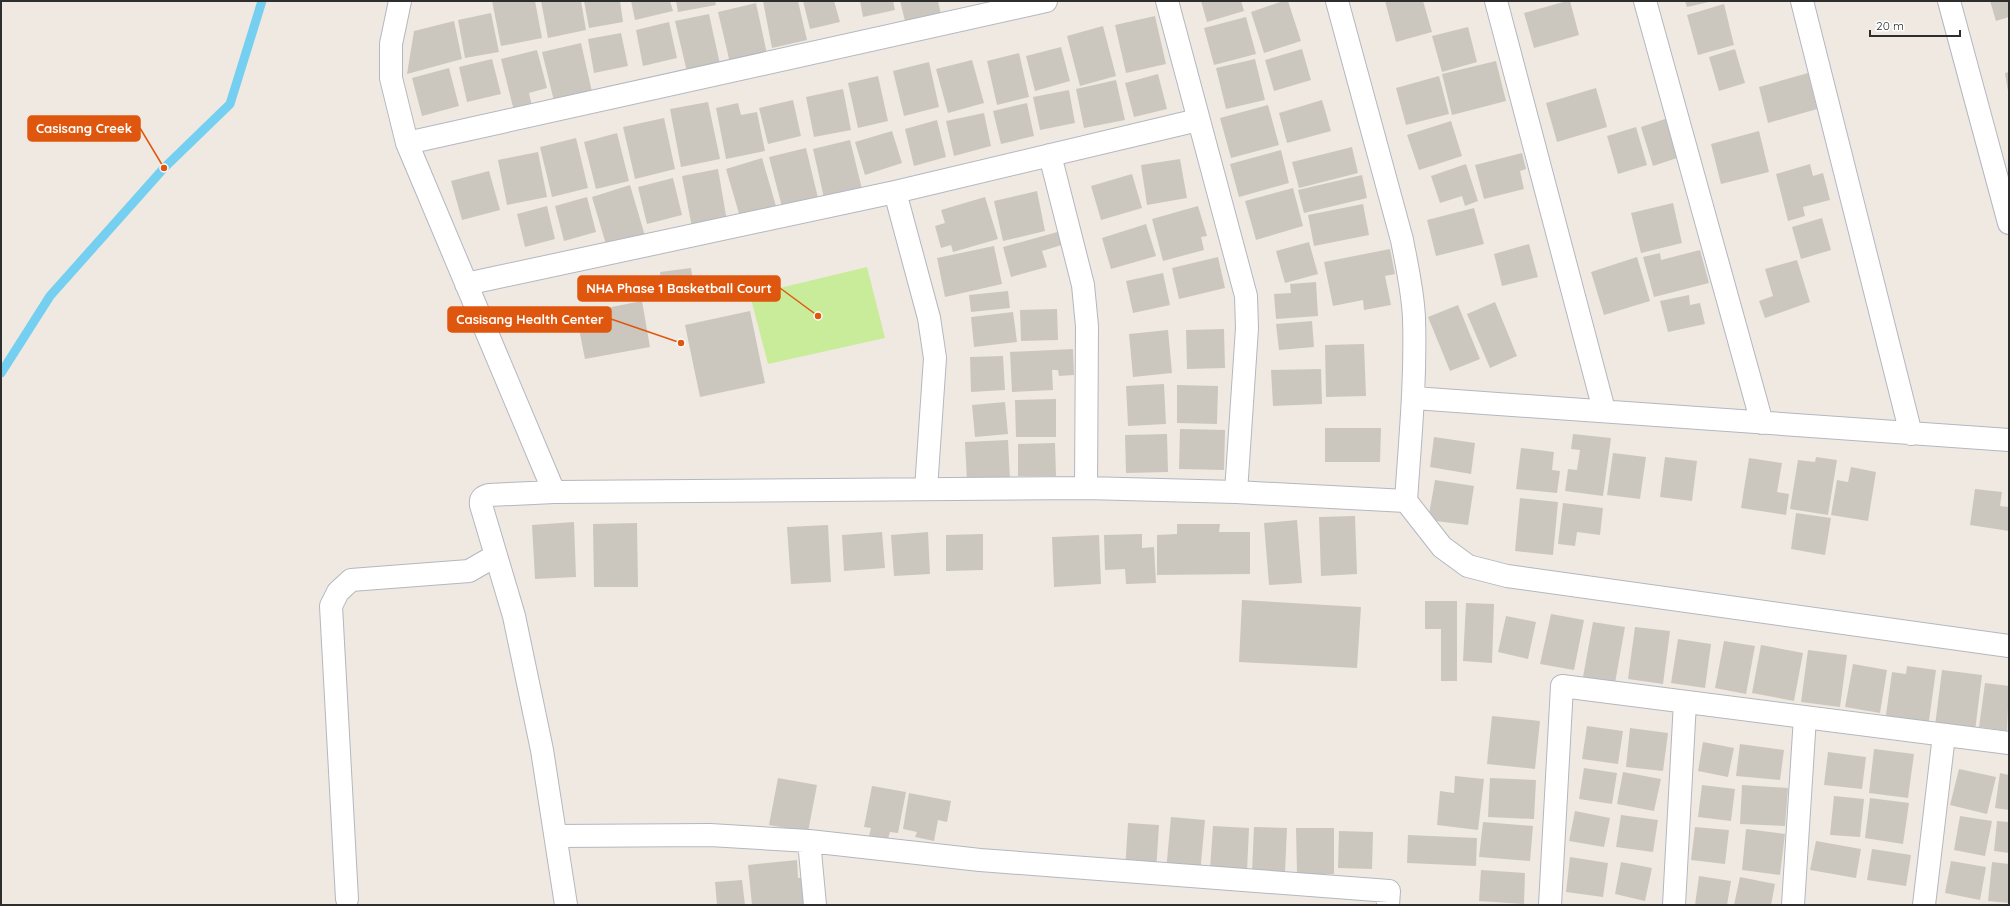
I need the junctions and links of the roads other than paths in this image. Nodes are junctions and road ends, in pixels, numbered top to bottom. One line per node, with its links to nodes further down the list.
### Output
1 (400, 1): 10 (street)
2 (1046, 1): 10 (street)
3 (1168, 1): 9 (street)
4 (1337, 1): 15 (street)
5 (1496, 1): 16 (street)
6 (1645, 1): 17 (street)
7 (1802, 1): 18 (street)
8 (1949, 1): 13 (street)
9 (1198, 120): 11 (street); 23 (street)
10 (406, 143): 14 (street)
11 (1050, 155): 12 (street); 20 (street)
12 (895, 192): 14 (street); 21 (street)
13 (2009, 223)
14 (466, 284): 22 (street)
15 (1414, 398): 16 (street); 24 (street)
16 (1604, 410): 17 (street)
17 (1762, 423): 18 (street)
18 (1911, 434): 19 (street)
19 (2009, 440)
20 (1086, 488): 21 (street); 23 (street)
21 (926, 489): 22 (street)
22 (554, 492): 25 (street)
23 (1236, 492): 24 (street)
24 (1406, 501): 26 (street)
25 (495, 556): 31 (street); 33 (street)
26 (2009, 646)
27 (1685, 702): 28 (street); 37 (street); 38 (street)
28 (1805, 717): 29 (street); 39 (street)
29 (1944, 735): 30 (street); 40 (street)
30 (2009, 743)
31 (557, 836): 32 (street); 34 (street)
32 (810, 840): 35 (street); 36 (street)
33 (347, 899)
34 (566, 905)
35 (814, 905)
36 (1388, 905)
37 (1550, 905)
38 (1674, 905)
39 (1793, 905)
40 (1924, 905)

